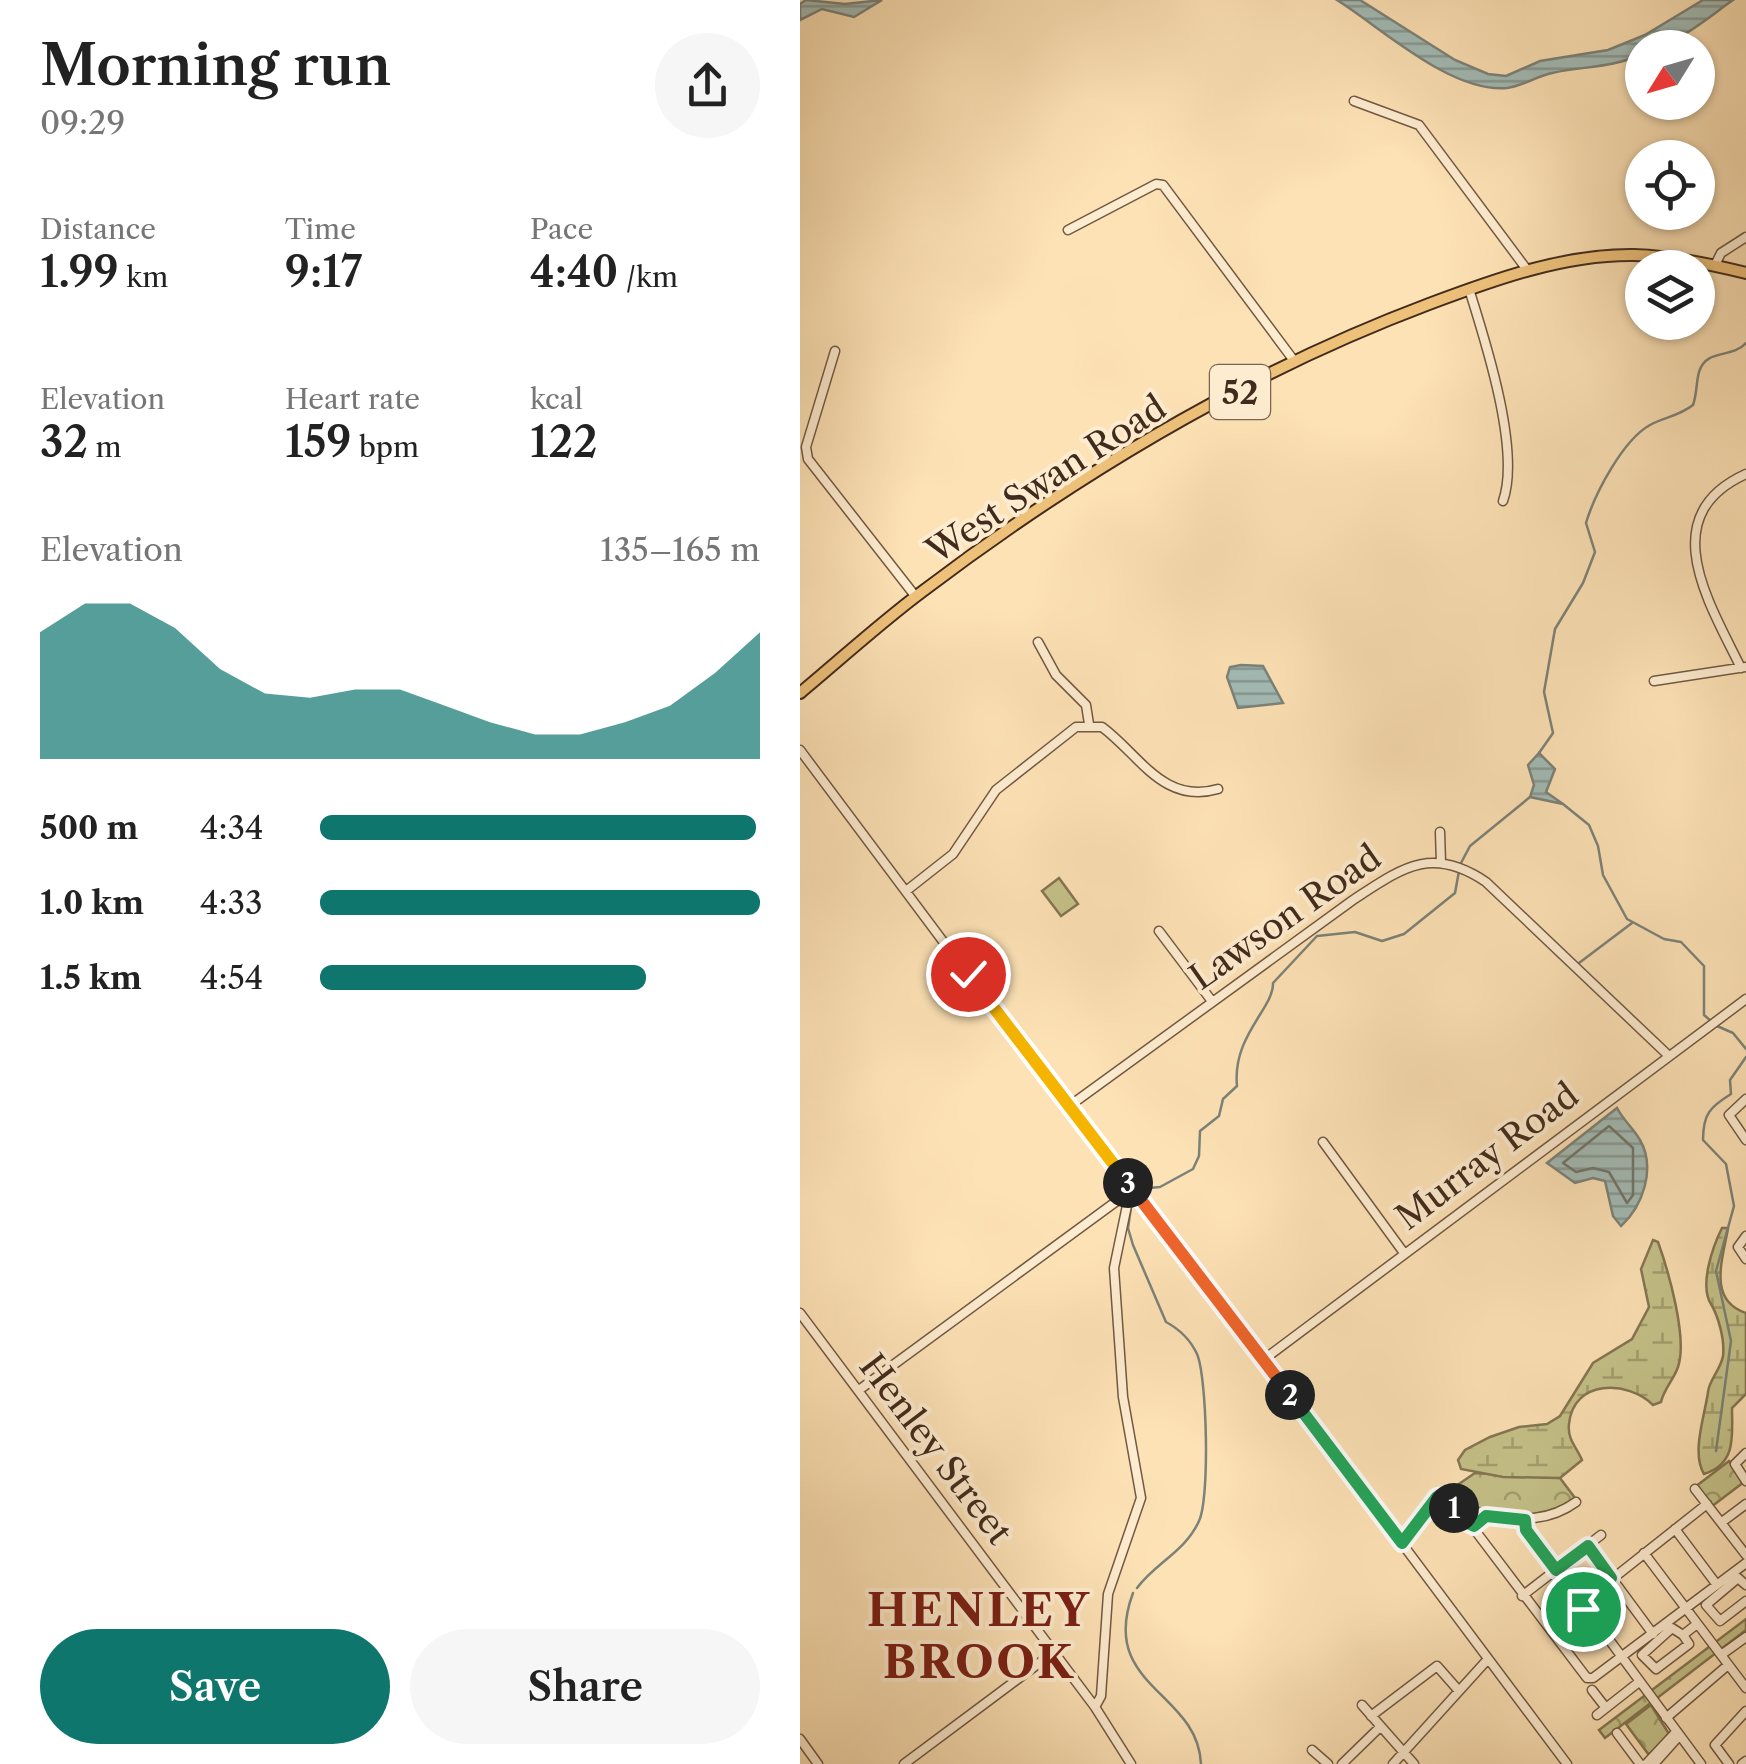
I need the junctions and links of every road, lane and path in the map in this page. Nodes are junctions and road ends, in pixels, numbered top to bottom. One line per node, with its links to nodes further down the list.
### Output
1 (1354, 102): 6 (street)
2 (1068, 230): 10 (street)
3 (1746, 237): 5 (street)
4 (1625, 257): 6 (main road, West Swan Road / 52)
5 (1715, 265): 7 (main road, West Swan Road / 52)
6 (1528, 271): 8 (main road, West Swan Road / 52)
7 (1746, 273)
8 (1469, 289): 10 (main road, West Swan Road / 52); 12 (street)
9 (835, 351): 13 (street)
10 (1295, 362): 13 (main road, West Swan Road / 52)
11 (1746, 474): 15 (street)
12 (1503, 501)
13 (916, 597): 17 (main road, West Swan Road / 52)
14 (1038, 642): 18 (street)
15 (1743, 668): 16 (street)
16 (1654, 681)
17 (800, 693)
18 (1088, 724): 20 (street); 23 (street)
19 (800, 750): 23 (street)
20 (1218, 790)
21 (1440, 832): 22 (street)
22 (1441, 862): 26 (street, Lawson Road); 27 (street)
23 (906, 891): 29 (street)
24 (1158, 931): 26 (street)
25 (1746, 999): 27 (street, Murray Road)
26 (1212, 1000): 29 (street, Lawson Road)
27 (1669, 1056): 34 (street, Murray Road)
28 (1746, 1099): 30 (street)
29 (1068, 1108): 32 (street)
30 (1746, 1140)
31 (1323, 1142): 34 (street)
32 (1129, 1190): 37 (street); 38 (street); 82 (street)
33 (1746, 1236): 35 (street)
34 (1404, 1253): 37 (street, Murray Road)
35 (1746, 1260)
36 (800, 1312): 38 (street, Henley Street)
37 (1264, 1360): 47 (street)
38 (859, 1390): 68 (street, Henley Street)
39 (1746, 1453): 40 (street)
40 (1746, 1481)
41 (1696, 1488): 43 (street)
42 (1576, 1502): 45 (street)
43 (1708, 1504): 46 (street); 49 (street)
44 (1746, 1504): 46 (street)
45 (1525, 1520): 48 (street); 57 (street)
46 (1722, 1522): 55 (street)
47 (1388, 1526): 51 (street); 54 (street)
48 (1474, 1526): 51 (street); 61 (street)
49 (1675, 1529): 53 (street); 59 (street)
50 (1602, 1536): 52 (street)
51 (1402, 1543): 54 (street)
52 (1588, 1546): 57 (street); 58 (street)
53 (1644, 1553): 58 (street); 63 (street)
54 (1410, 1555): 72 (street)
55 (1746, 1555)
56 (1746, 1563): 59 (street)
57 (1556, 1570): 61 (street)
58 (1611, 1578): 65 (street); 71 (street)
59 (1717, 1585): 63 (street)
60 (1746, 1585): 62 (street)
61 (1522, 1596): 71 (street)
62 (1746, 1601)
63 (1686, 1608): 64 (street); 65 (street)
64 (1697, 1624): 66 (street); 70 (street)
65 (1652, 1634): 71 (street)
66 (1682, 1635): 66 (street)
67 (1746, 1637): 70 (street)
68 (1054, 1652): 82 (street, Henley Street); 95 (street)
69 (1434, 1654): 73 (street)
70 (1721, 1656): 74 (street)
71 (1621, 1658): 75 (street)
72 (1488, 1659): 78 (street); 101 (street)
73 (1439, 1665): 78 (street); 86 (street)
74 (1728, 1665): 77 (street); 87 (street)
75 (1640, 1682): 80 (street); 87 (street)
76 (1614, 1686): 80 (street)
77 (1746, 1688)
78 (1459, 1690): 93 (street)
79 (1592, 1690): 83 (street)
80 (1622, 1696): 83 (street)
81 (1362, 1704): 86 (street)
82 (1095, 1707): 96 (street, Henley Street)
83 (1606, 1708): 85 (street)
84 (1746, 1711): 104 (street)
85 (1597, 1715)
86 (1371, 1716): 88 (street)
87 (1666, 1718): 90 (street)
88 (1379, 1728): 93 (street); 98 (street)
89 (1617, 1732): 102 (street)
90 (1678, 1734): 102 (street); 103 (street)
91 (800, 1739): 94 (street)
92 (1312, 1750): 97 (street)
93 (1402, 1754): 99 (street); 100 (street)
94 (818, 1764)
95 (904, 1764)
96 (1131, 1764)
97 (1328, 1764)
98 (1342, 1764)
99 (1393, 1764)
100 (1414, 1764)
101 (1567, 1764)
102 (1647, 1764)
103 (1700, 1764)
104 (1729, 1764)

